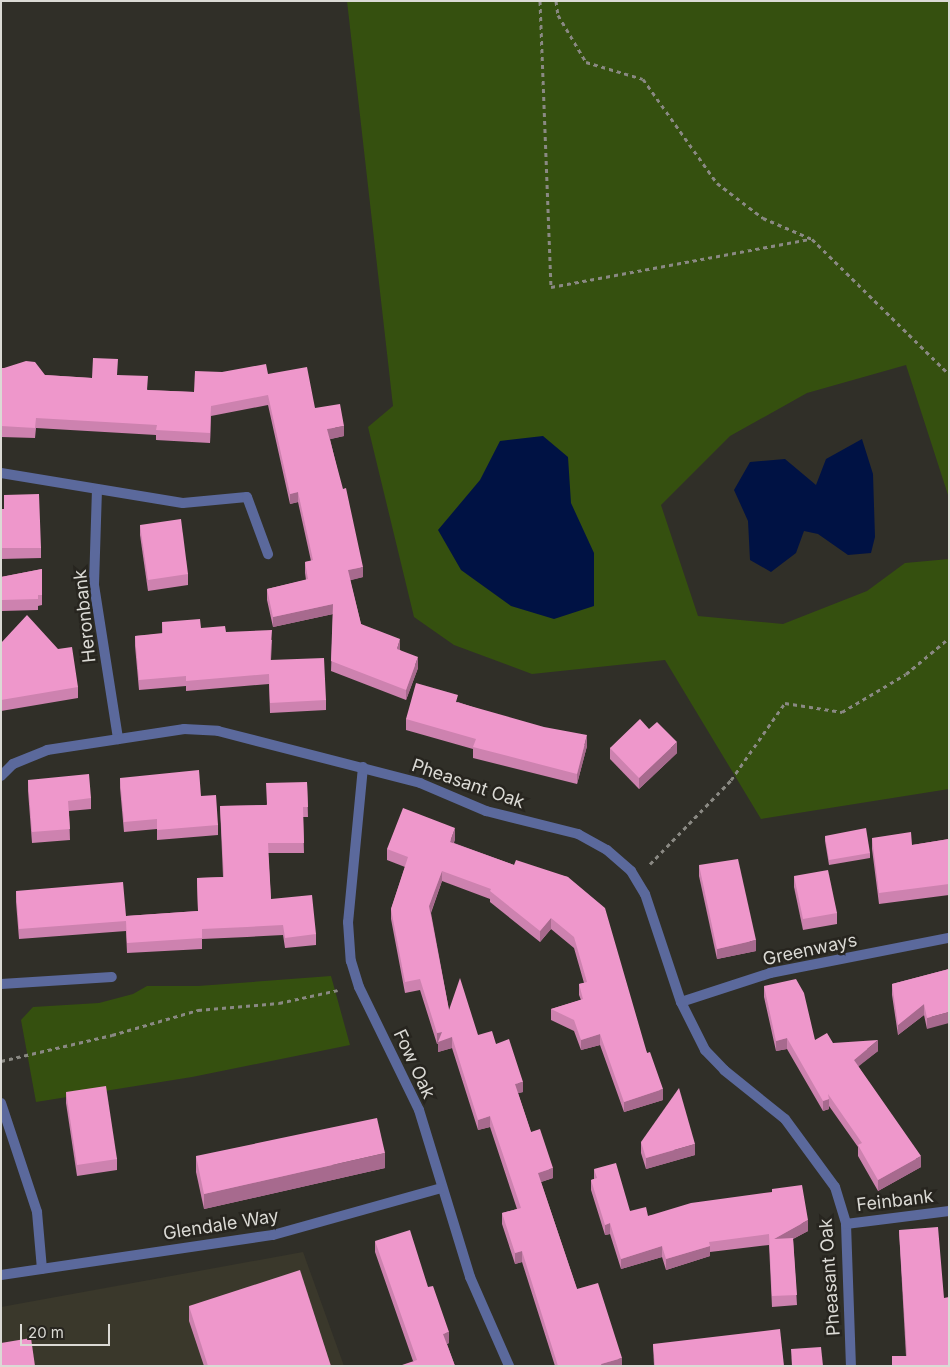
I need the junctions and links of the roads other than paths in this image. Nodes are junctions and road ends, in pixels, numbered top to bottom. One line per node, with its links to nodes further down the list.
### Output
1 (1, 473): 2 (street)
2 (97, 489): 3 (street); 4 (street, Heronbank)
3 (268, 554)
4 (118, 739): 5 (street, Pheasant Oak); 6 (street, Pheasant Oak)
5 (363, 766): 10 (street, Pheasant Oak); 12 (street, Fow Oak)
6 (1, 776)
7 (949, 938): 10 (street, Greenways)
8 (112, 977): 9 (street)
9 (1, 984)
10 (681, 1002): 14 (street, Pheasant Oak)
11 (1, 1103): 15 (street)
12 (441, 1188): 15 (street, Glendale Way); 17 (street, Fow Oak)
13 (949, 1211): 14 (street, Feinbank)
14 (846, 1224): 18 (street, Pheasant Oak)
15 (42, 1269): 16 (street, Glendale Way)
16 (1, 1275)
17 (509, 1366)
18 (851, 1366)

